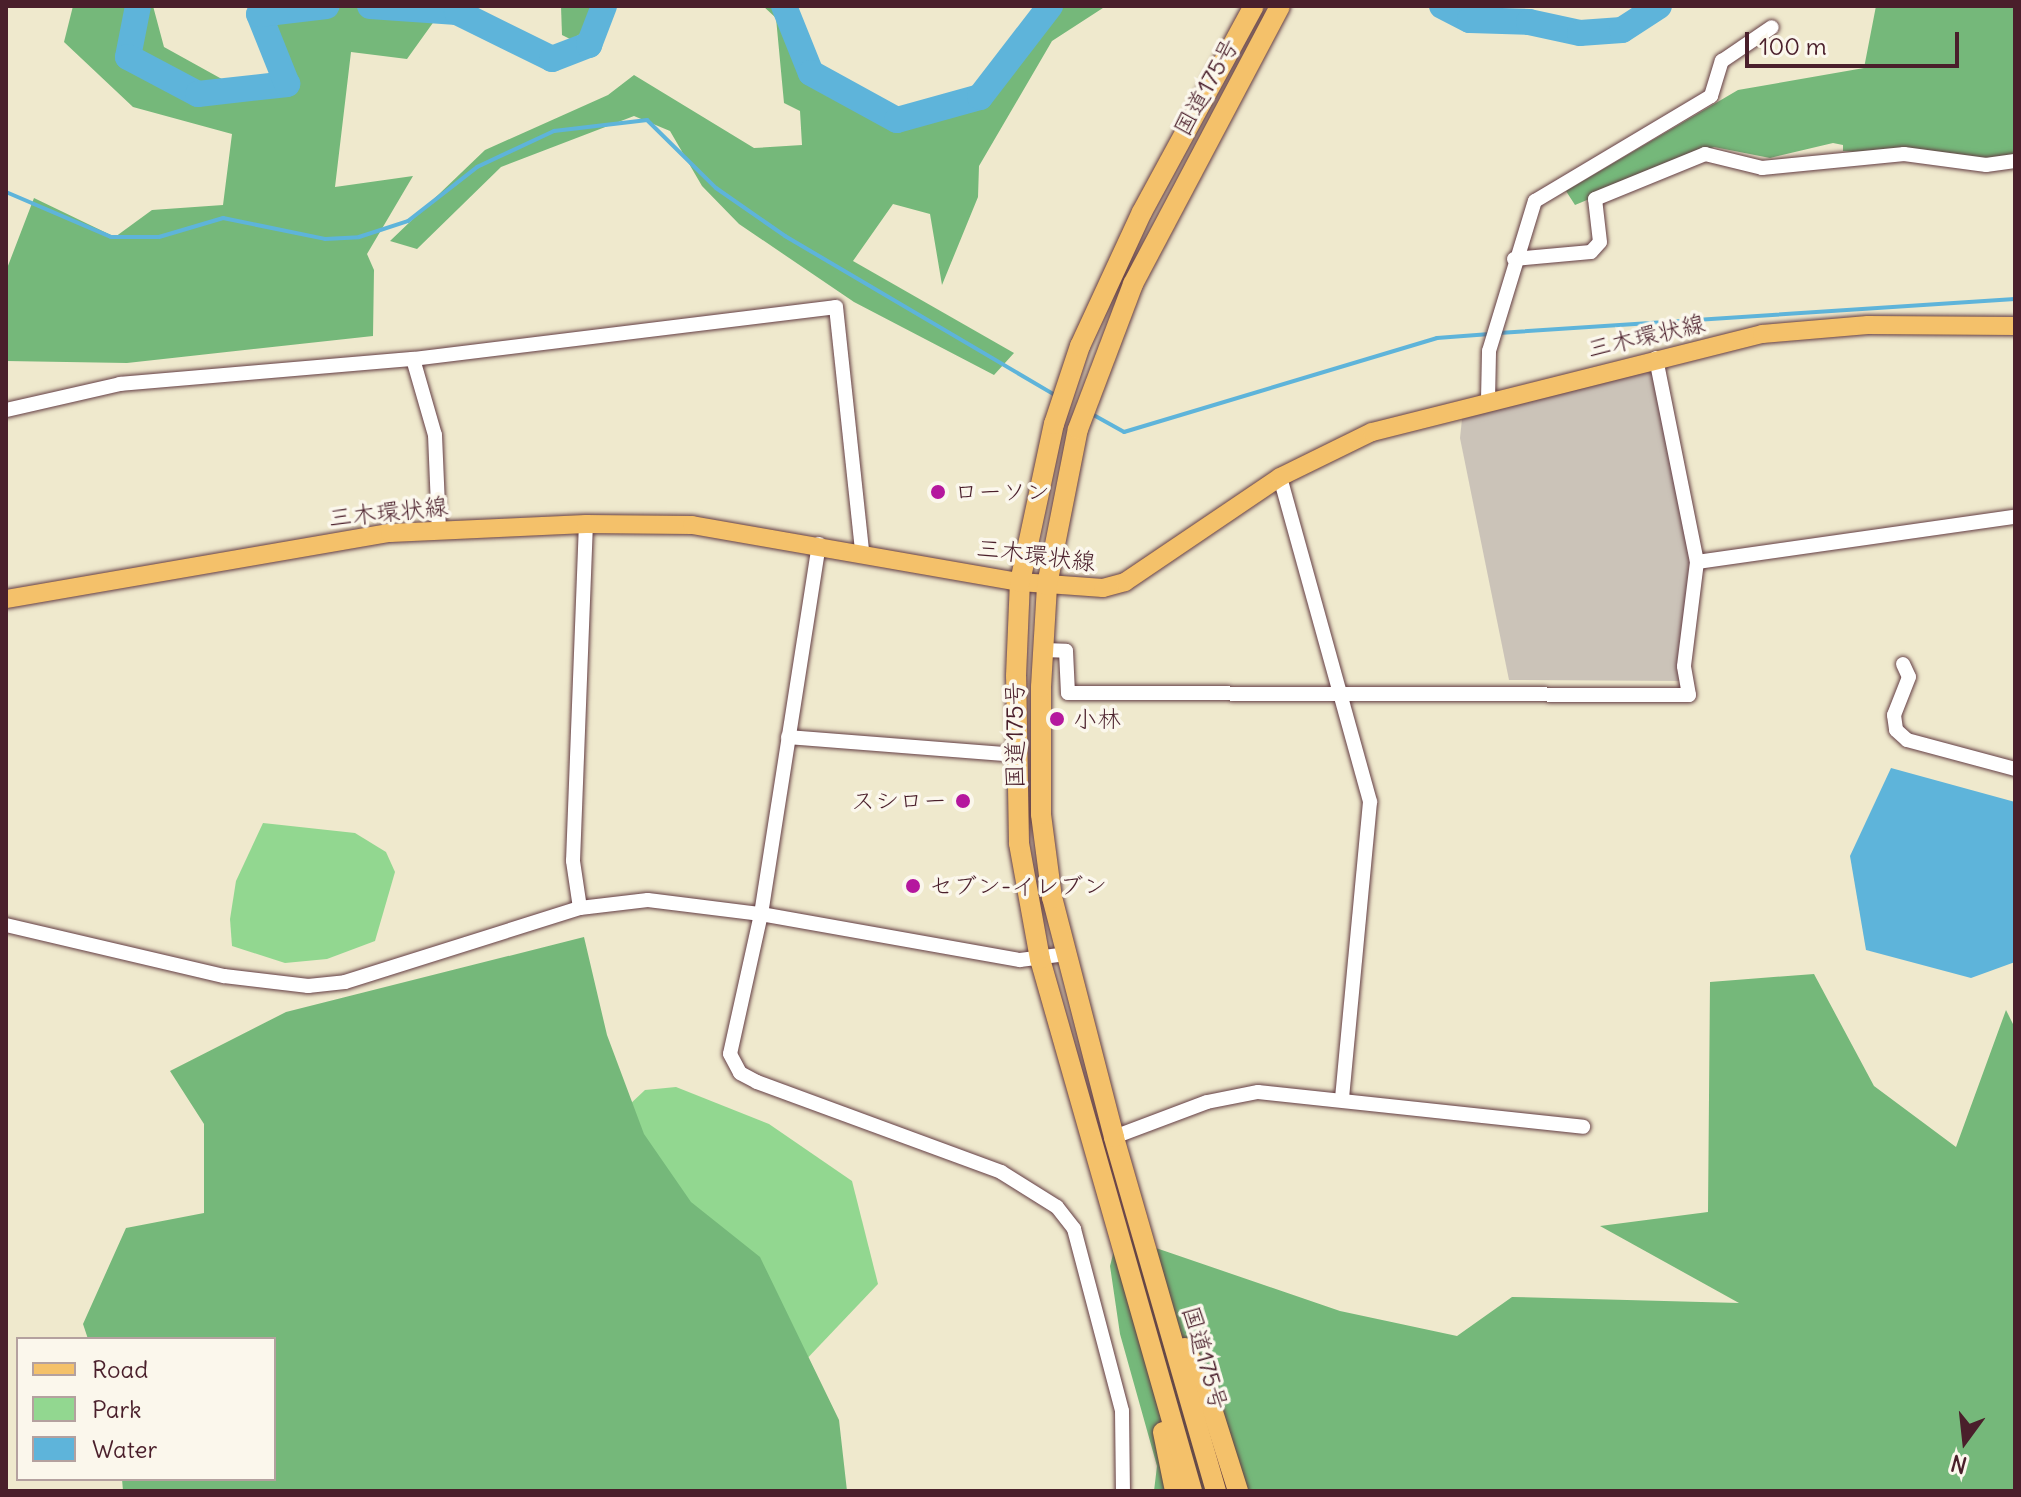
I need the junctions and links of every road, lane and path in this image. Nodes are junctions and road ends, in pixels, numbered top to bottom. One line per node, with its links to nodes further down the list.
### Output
1 (1254, 6): 18 (highway, 国道175号)
2 (1280, 6): 19 (highway, 国道175号)
3 (1772, 27): 5 (street)
4 (2015, 161): 5 (street)
5 (1514, 259): 9 (street)
6 (2015, 326): 7 (main road, 三木環状線)
7 (1656, 358): 9 (main road, 三木環状線); 17 (street)
8 (413, 359): 10 (street); 14 (street); 16 (street)
9 (1488, 400): 11 (main road, 三木環状線)
10 (6, 410)
11 (1280, 477): 19 (main road, 三木環状線); 23 (street)
12 (2015, 517): 17 (street)
13 (586, 524): 14 (main road, 三木環状線); 15 (main road, 三木環状線); 27 (street)
14 (439, 529): 20 (main road, 三木環状線)
15 (819, 544): 16 (main road, 三木環状線); 24 (street)
16 (862, 552): 18 (main road, 三木環状線)
17 (1697, 562): 23 (street)
18 (1020, 582): 19 (main road, 三木環状線); 25 (highway, 国道175号)
19 (1047, 585): 21 (highway, 国道175号)
20 (6, 599)
21 (1043, 650): 23 (street); 30 (highway, 国道175号)
22 (1903, 664): 26 (street)
23 (1339, 693): 32 (street)
24 (788, 737): 25 (street); 28 (street)
25 (1016, 755): 31 (highway, 国道175号)
26 (2015, 769)
27 (580, 908): 28 (street); 29 (street)
28 (761, 914): 31 (street); 37 (street)
29 (6, 925)
30 (1066, 954): 31 (street); 34 (highway, 国道175号)
31 (1040, 959): 36 (highway, 国道175号)
32 (1342, 1098): 33 (street); 34 (street)
33 (1583, 1127)
34 (1114, 1137): 35 (highway, 国道175号)
35 (1163, 1306): 40 (highway, 国道175号); 41 (highway)
36 (1142, 1311): 38 (highway); 39 (highway, 国道175号)
37 (1123, 1491)
38 (1175, 1491)
39 (1192, 1491)
40 (1216, 1491)
41 (1238, 1491)

